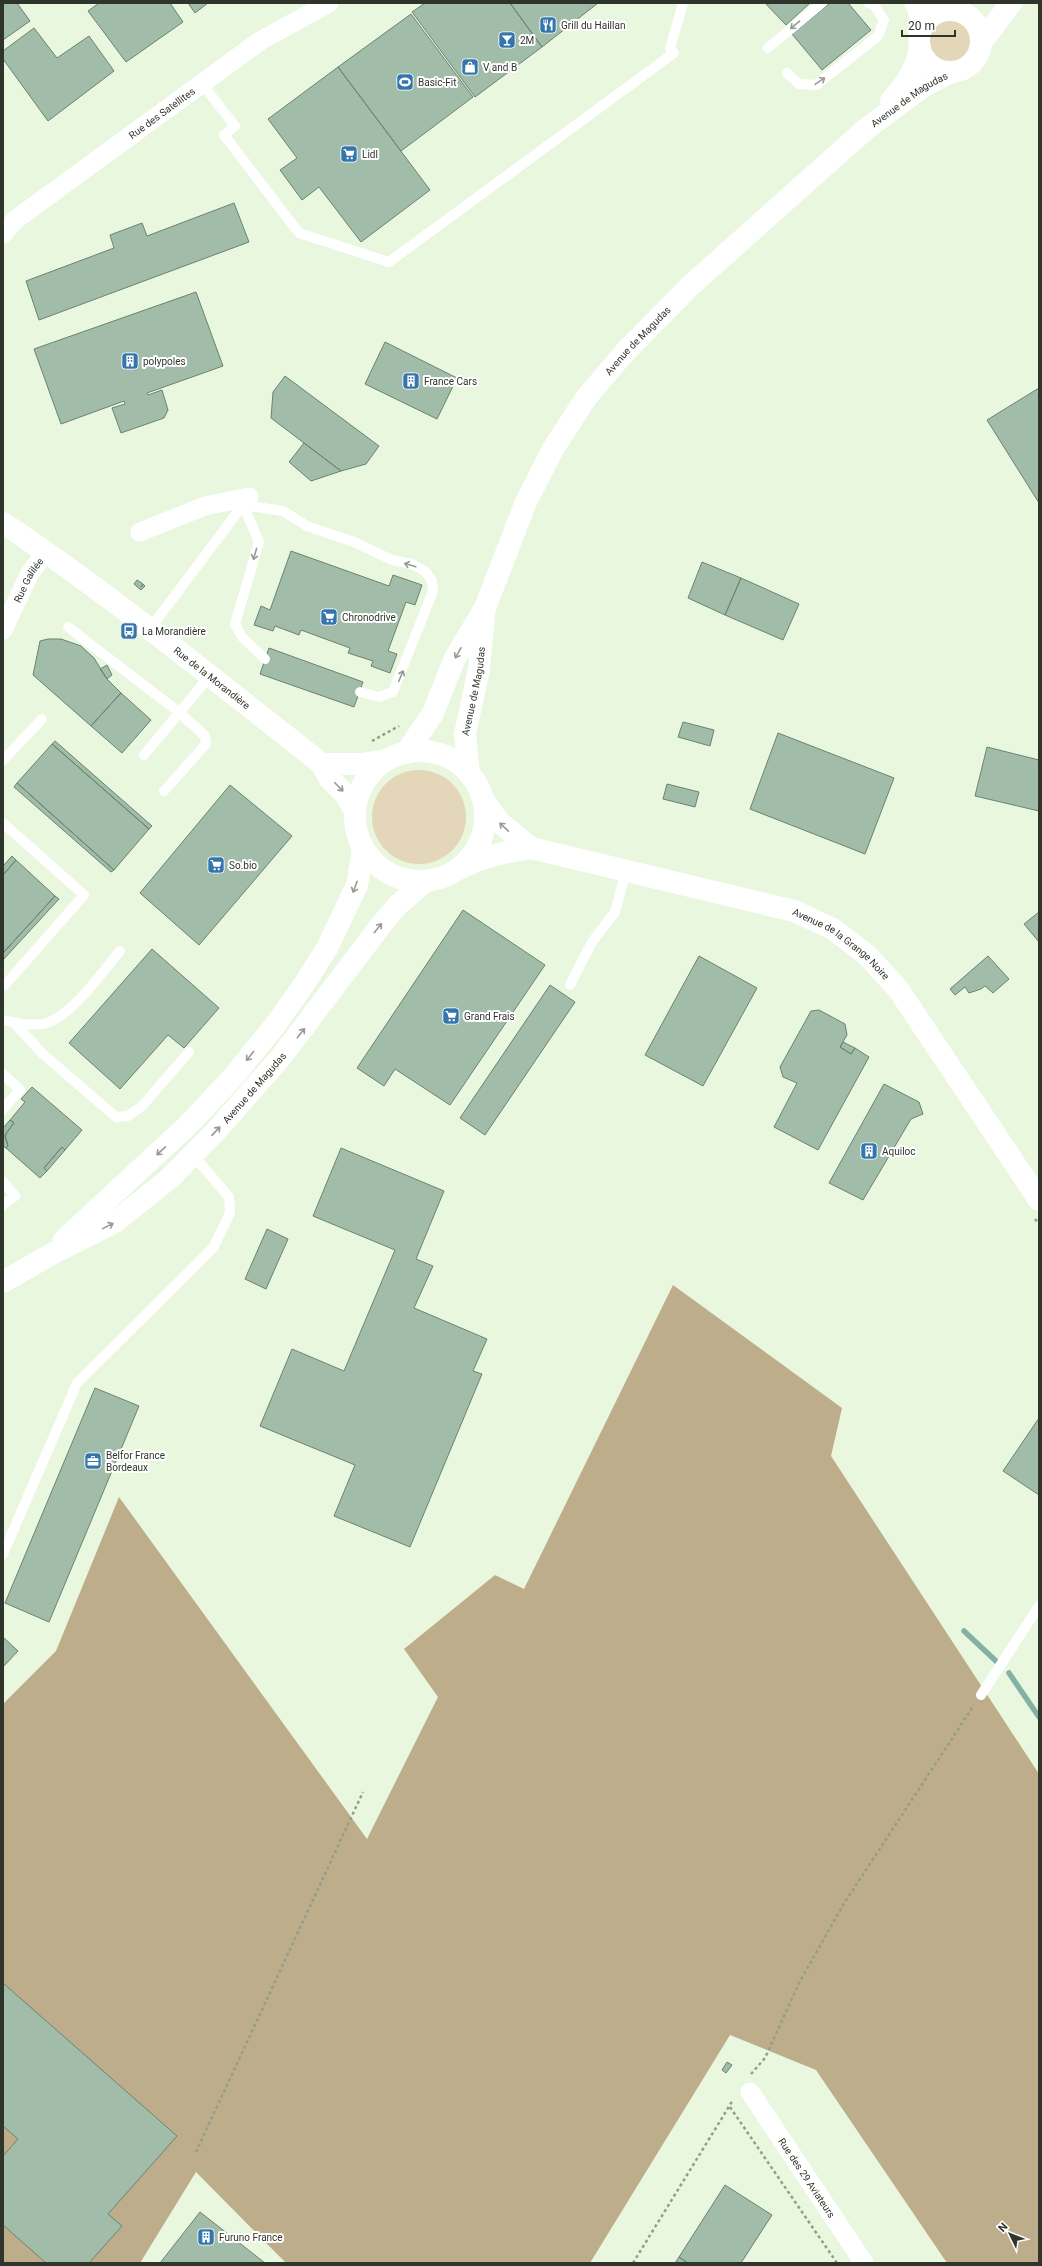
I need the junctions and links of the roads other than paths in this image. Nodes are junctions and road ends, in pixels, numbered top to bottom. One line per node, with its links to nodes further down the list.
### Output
1 (329, 3): 15 (street, Rue des Satellites)
2 (683, 3): 15 (lane)
3 (822, 3): 12 (lane, one-way to 12)
4 (868, 3): 14 (lane, one-way to 4)
5 (914, 3): 10 (street)
6 (924, 3): 9 (street)
7 (1006, 3): 9 (main road)
8 (1011, 3): 11 (main road)
9 (954, 11): 10 (main road); 11 (main road)
10 (920, 41): 13 (main road); 16 (main road, Avenue de Magudas)
11 (981, 43): 13 (main road)
12 (768, 48)
13 (952, 72): 16 (main road, Avenue de Magudas)
14 (787, 73)
15 (202, 84): 17 (street, Rue des Satellites)
16 (866, 130): 22 (main road, Avenue de Magudas)
17 (3, 234)
18 (246, 501): 20 (street); 25 (lane); 26 (lane, one-way to 26); 28 (lane, one-way to 18)
19 (3, 523): 21 (main road, Rue de la Morandière)
20 (140, 532)
21 (45, 552): 24 (street, Rue Galilée); 25 (main road, Rue de la Morandière)
22 (485, 608): 32 (main road, Avenue de Magudas, one-way to 32); 35 (main road, Avenue de Magudas)
23 (68, 627): 29 (lane)
24 (3, 630)
25 (149, 630): 27 (main road, Rue de la Morandière)
26 (265, 659)
27 (209, 676): 29 (lane); 34 (main road, Rue de la Morandière)
28 (360, 692)
29 (180, 713): 31 (lane); 36 (lane)
30 (42, 719): 33 (lane)
31 (144, 755)
32 (396, 756): 34 (main road); 35 (main road); 38 (main road)
33 (3, 760)
34 (322, 764): 38 (main road, Rue de la Morandière, one-way to 38)
35 (469, 773): 37 (main road)
36 (164, 791)
37 (483, 799): 40 (main road, Avenue de la Grange Noire, one-way to 37); 42 (main road)
38 (355, 811): 41 (main road)
39 (3, 823): 46 (lane)
40 (531, 848): 42 (main road, Avenue de la Grange Noire); 43 (main road, Avenue de la Grange Noire)
41 (364, 849): 44 (main road); 57 (main road, Avenue de Magudas, one-way to 57)
42 (456, 870): 44 (main road)
43 (626, 871): 47 (lane); 56 (main road, Avenue de la Grange Noire)
44 (426, 881): 53 (main road, Avenue de Magudas, one-way to 44)
45 (120, 951): 49 (lane)
46 (4, 985)
47 (570, 985)
48 (3, 1020): 49 (lane)
49 (14, 1023): 50 (lane)
50 (190, 1052)
51 (3, 1074): 52 (lane)
52 (3, 1109)
53 (193, 1155): 57 (main road, Avenue de Magudas, one-way to 53); 59 (lane)
54 (3, 1182): 55 (lane)
55 (3, 1205)
56 (1037, 1209)
57 (48, 1256): 58 (main road, Avenue de Magudas)
58 (3, 1282)
59 (3, 1554)
60 (1039, 1606): 61 (lane)
61 (981, 1695)
62 (744, 2088): 63 (street, Rue des 29 Aviateurs)
63 (864, 2263)

